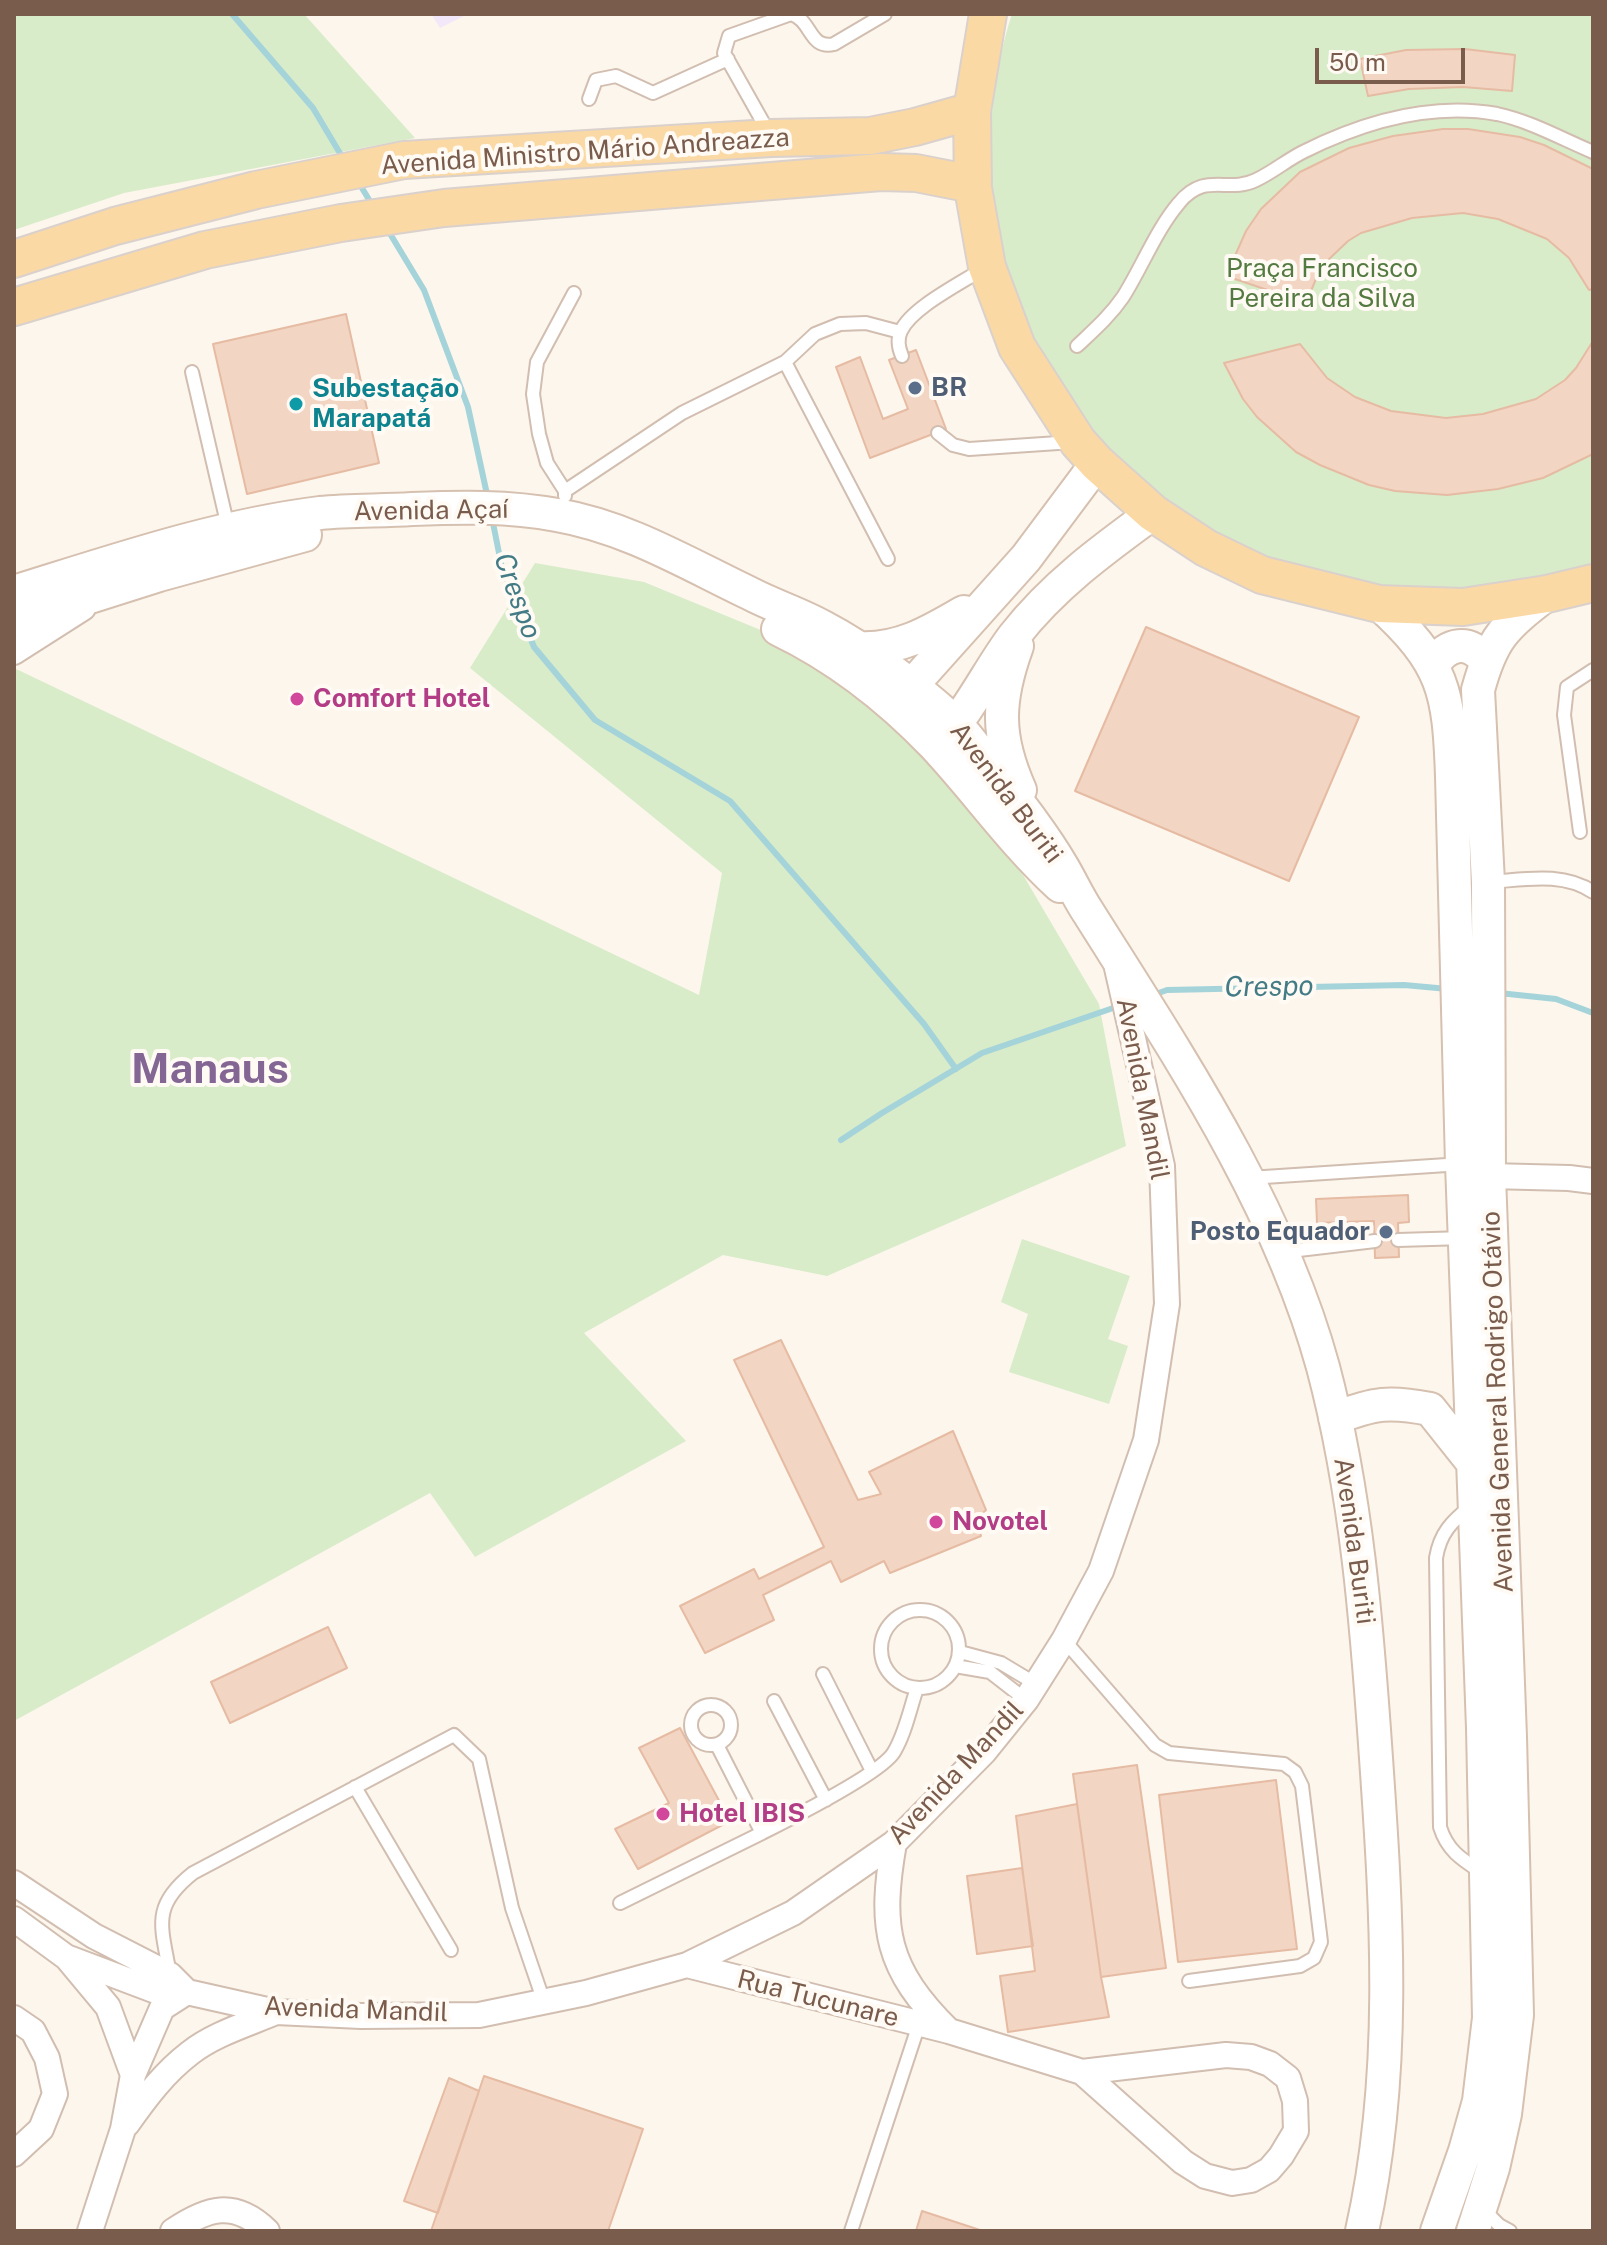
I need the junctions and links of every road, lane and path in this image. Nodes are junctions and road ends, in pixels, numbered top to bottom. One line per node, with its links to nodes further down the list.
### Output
1 (885, 14): 3 (lane)
2 (988, 14): 5 (main road)
3 (728, 59): 4 (lane); 6 (lane)
4 (589, 99)
5 (972, 111): 6 (main road, Avenida Ministro Mário Andreazza); 8 (main road)
6 (771, 138): 9 (main road, Avenida Ministro Mário Andreazza)
7 (1593, 152): 14 (lane)
8 (972, 184): 10 (main road); 12 (main road, Avenida Ministro Mário Andreazza)
9 (14, 259)
10 (987, 267): 13 (lane); 19 (main road)
11 (574, 293): 21 (lane)
12 (14, 307)
13 (900, 332): 15 (lane); 16 (lane)
14 (1077, 346)
15 (902, 356)
16 (785, 362): 21 (lane); 23 (lane)
17 (192, 372): 22 (lane)
18 (938, 433): 19 (lane)
19 (1088, 452): 20 (main road); 27 (main road)
20 (1153, 513): 29 (main road); 30 (main road)
21 (563, 514): 22 (main road, Avenida Açaí); 25 (main road, Avenida Açaí); 32 (main road, Avenida Açaí); 37 (main road, Avenida Açaí)
22 (229, 530): 26 (main road, Avenida Açaí)
23 (888, 559)
24 (1593, 583): 28 (main road)
25 (111, 589): 31 (main road, Avenida Açaí); 33 (street)
26 (14, 592)
27 (994, 593): 32 (main road); 37 (main road)
28 (1547, 594): 29 (main road); 34 (main road, Avenida General Rodrigo Otávio)
29 (1379, 604): 35 (main road, Avenida General Rodrigo Otávio)
30 (1027, 620): 38 (main road); 39 (main road)
31 (14, 621)
32 (857, 648): 37 (main road, Avenida Açaí)
33 (14, 652)
34 (1486, 661): 35 (main road); 41 (main road, Avenida General Rodrigo Otávio)
35 (1433, 665): 45 (main road, Avenida General Rodrigo Otávio)
36 (1593, 670): 40 (lane)
37 (903, 696): 38 (main road, Avenida Buriti)
38 (946, 735): 39 (main road, Avenida Buriti); 43 (main road, Avenida Buriti)
39 (1033, 822): 43 (main road, Avenida Buriti)
40 (1580, 832)
41 (1488, 882): 42 (lane); 45 (main road, Avenida General Rodrigo Otávio)
42 (1593, 892)
43 (1086, 910): 44 (main road, Avenida Buriti)
44 (1112, 947): 46 (main road, Avenida Buriti); 55 (street, Avenida Mandil)
45 (1476, 1170): 46 (lane); 47 (street); 48 (main road, Avenida General Rodrigo Otávio); 86 (main road, Avenida General Rodrigo Otávio)
46 (1247, 1178): 51 (main road, Avenida Buriti)
47 (1593, 1181)
48 (1465, 1238): 49 (lane); 53 (main road, Avenida General Rodrigo Otávio)
49 (1398, 1240)
50 (1375, 1241): 51 (lane)
51 (1281, 1252): 52 (main road, Avenida Buriti)
52 (1335, 1418): 53 (main road); 91 (main road, Avenida Buriti)
53 (1473, 1463): 54 (main road, Avenida General Rodrigo Otávio)
54 (1474, 1504): 68 (main road, Avenida General Rodrigo Otávio); 68 (lane)
55 (1064, 1640): 60 (street, Avenida Mandil); 75 (lane)
56 (960, 1652): 57 (lane); 59 (lane); 60 (lane)
57 (955, 1666): 59 (lane); 60 (lane)
58 (823, 1674): 63 (lane)
59 (917, 1688): 63 (lane)
60 (1031, 1692): 67 (street, Avenida Mandil)
61 (774, 1701): 65 (lane)
62 (717, 1745): 66 (lane)
63 (872, 1771): 65 (lane)
64 (355, 1787): 72 (lane); 76 (lane); 77 (lane)
65 (826, 1800): 66 (lane)
66 (762, 1833): 70 (lane)
67 (894, 1843): 74 (street, Avenida Mandil); 79 (street, Rua Tucunare)
68 (1487, 1876): 84 (main road, Avenida General Rodrigo Otávio)
69 (14, 1883): 76 (street, Avenida Mandil)
70 (620, 1903)
71 (14, 1919): 73 (street, Avenida Mandil)
72 (451, 1950)
73 (66, 1957): 76 (street, Avenida Mandil); 82 (street)
74 (687, 1965): 77 (street, Avenida Mandil); 79 (street, Rua Tucunare)
75 (1189, 1981)
76 (179, 1984): 78 (street, Avenida Mandil); 82 (street)
77 (544, 2002): 78 (street, Avenida Mandil)
78 (276, 2012): 83 (street)
79 (922, 2016): 81 (street, Rua Tucunare); 90 (lane)
80 (14, 2018): 85 (street)
81 (1082, 2072): 81 (street, Rua Tucunare)
82 (133, 2075): 83 (street)
83 (123, 2129): 87 (street)
84 (1465, 2151): 92 (main road, Avenida General Rodrigo Otávio); 93 (main road)
85 (14, 2154)
86 (1477, 2219): 94 (lane)
87 (90, 2231)
88 (173, 2231): 89 (street)
89 (267, 2231)
90 (851, 2231)
91 (1362, 2231)
92 (1437, 2231)
93 (1452, 2231)
94 (1510, 2231)

